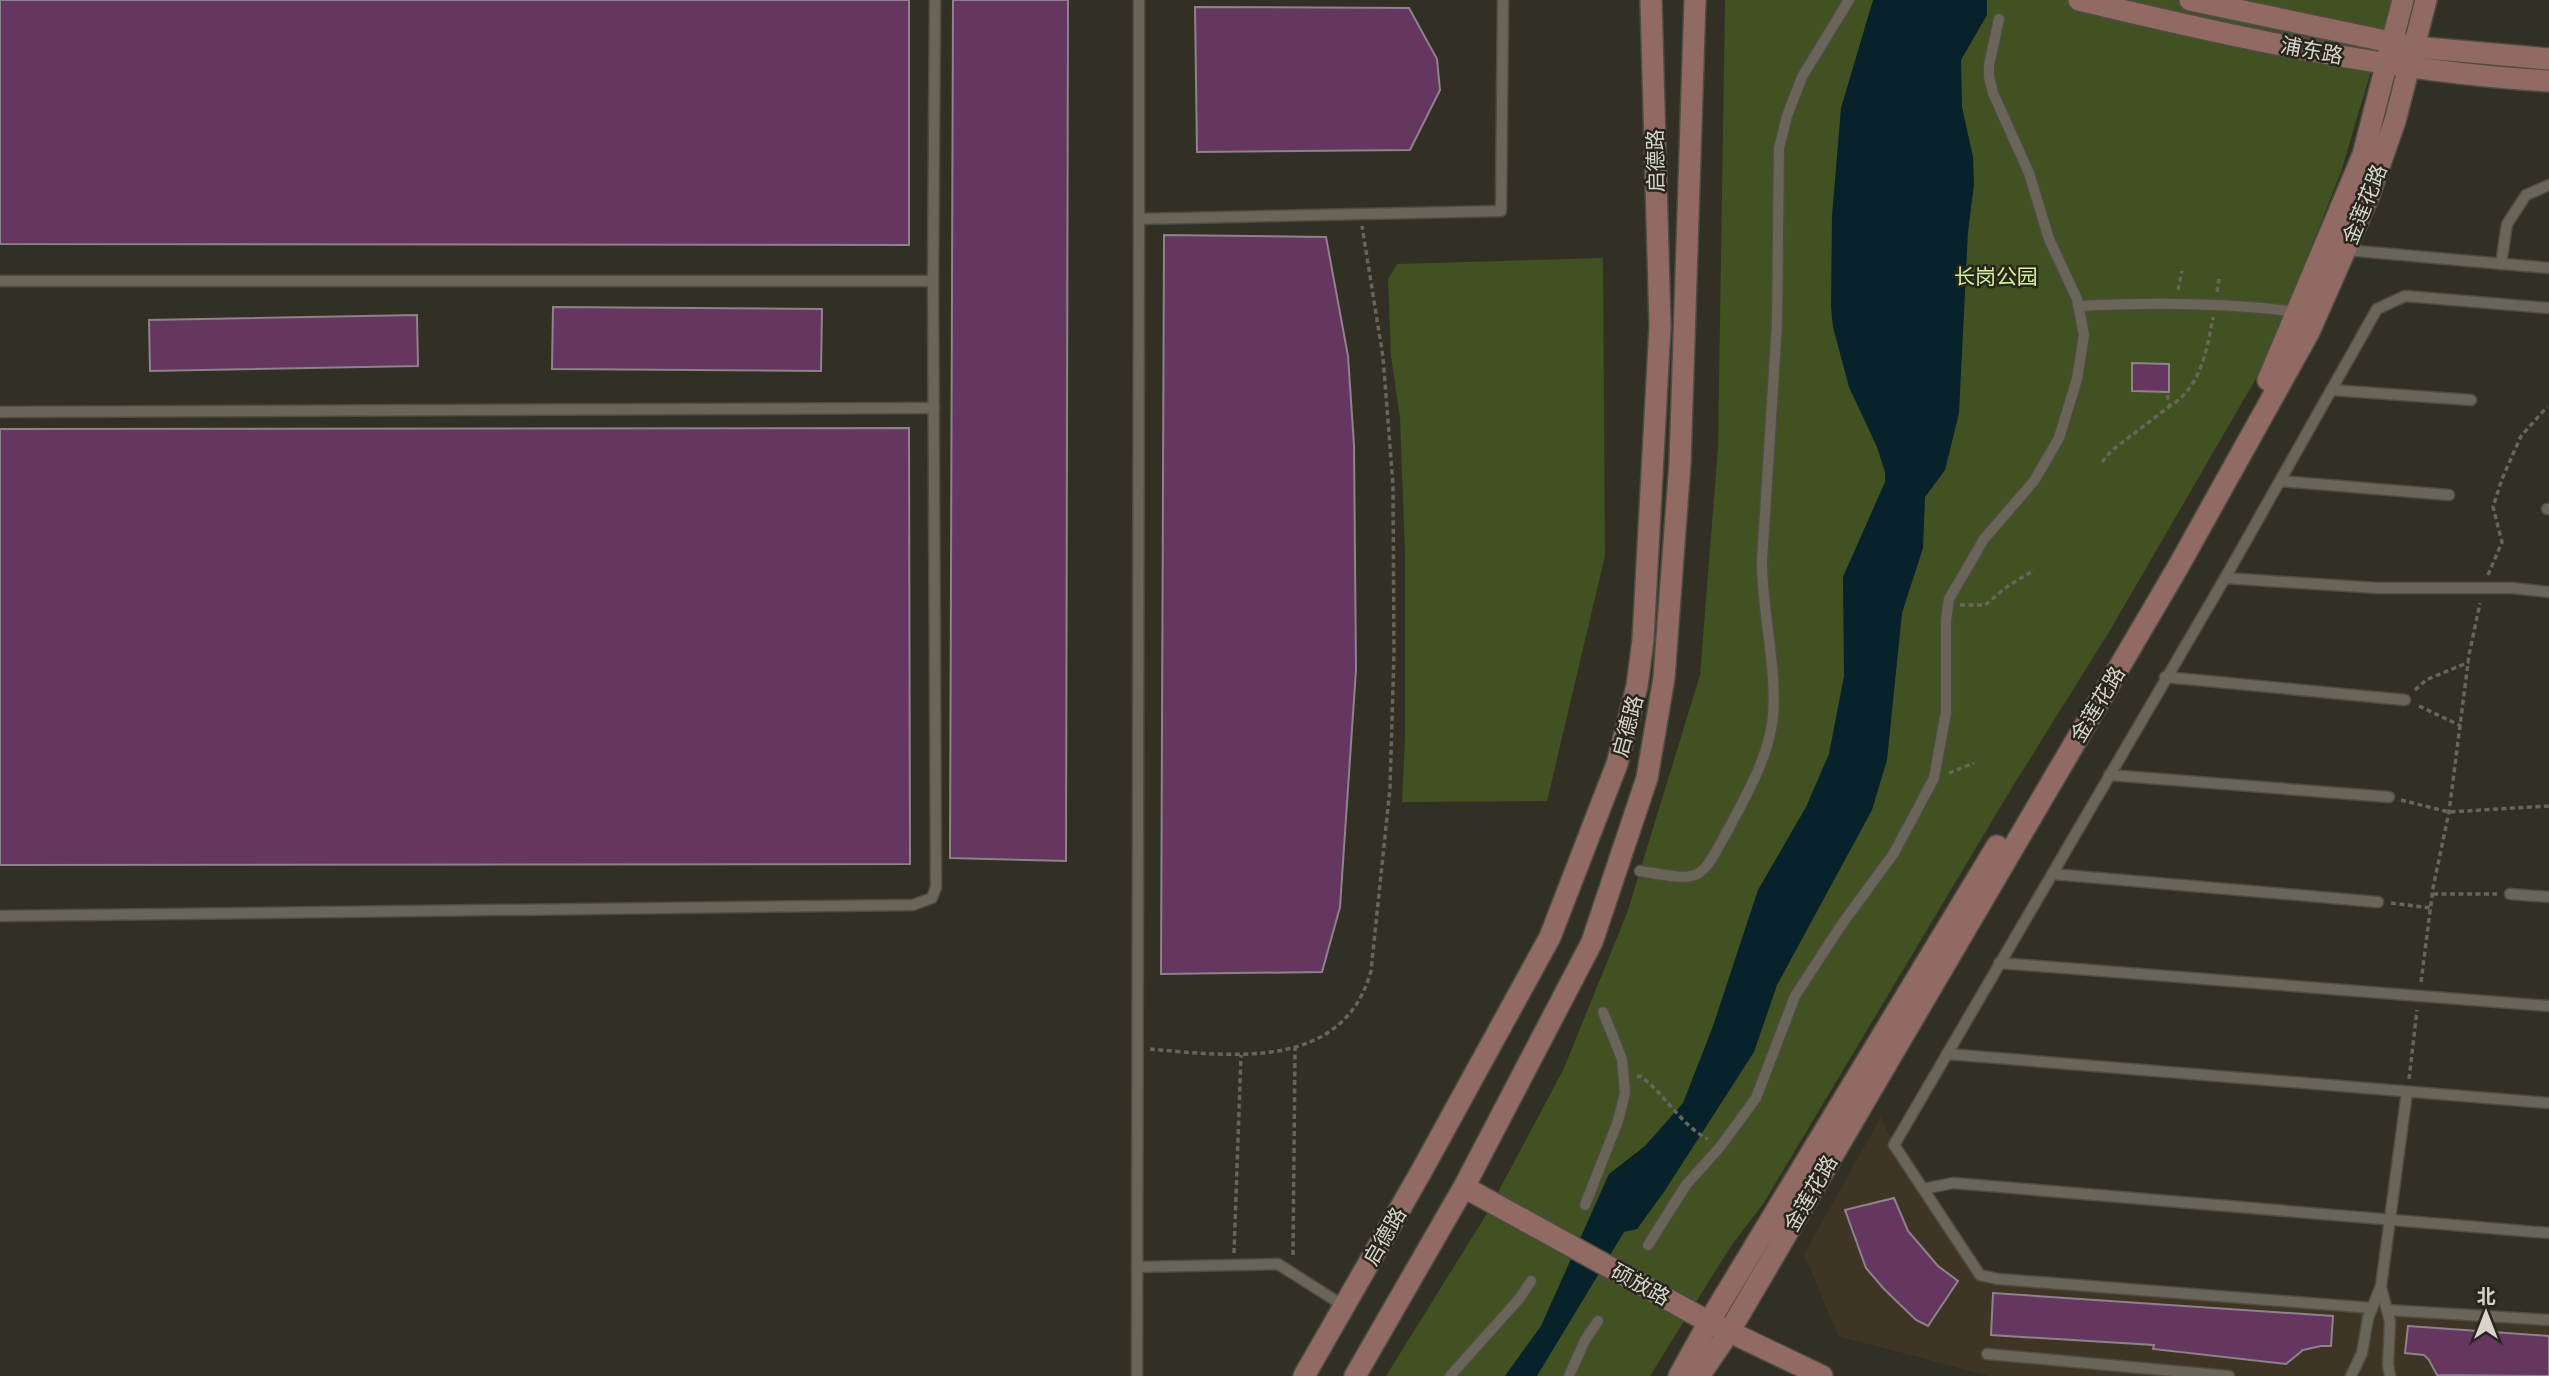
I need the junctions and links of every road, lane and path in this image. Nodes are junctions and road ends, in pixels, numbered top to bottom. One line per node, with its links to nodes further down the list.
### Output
1 (935, 0): 24 (lane)
2 (1139, 0): 18 (lane)
3 (1503, 0): 17 (lane)
4 (1651, 0): 86 (street, 启德路)
5 (1695, 0): 75 (street, 启德路)
6 (1849, 0): 55 (lane)
7 (2079, 0): 12 (street, 浦东路)
8 (2190, 0): 12 (street, 浦东路)
9 (2403, 0): 12 (street, 金莲花路)
10 (2426, 0): 13 (street, 金莲花路)
11 (1999, 19): 27 (lane)
12 (2390, 52): 13 (street, 浦东路); 29 (street, 金莲花路)
13 (2412, 56): 14 (street, 浦东路); 15 (street, 浦东路); 19 (street, 金莲花路)
14 (2549, 59)
15 (2549, 81)
16 (2549, 185): 20 (lane)
17 (1360, 214): 18 (lane); 68 (path)
18 (1139, 219): 67 (lane)
19 (2345, 250): 20 (lane); 92 (street, 金莲花路)
20 (2501, 264): 21 (lane)
21 (2549, 268)
22 (2182, 271): 25 (path)
23 (0, 281): 24 (lane)
24 (933, 281): 35 (lane)
25 (2175, 302): 26 (lane); 27 (lane)
26 (2216, 303): 29 (lane); 33 (path)
27 (2078, 306): 44 (lane)
28 (2549, 308): 30 (lane)
29 (2298, 312): 91 (street, 金莲花路)
30 (2331, 390): 32 (lane); 38 (lane)
31 (2167, 395): 33 (path)
32 (2471, 400)
33 (2171, 406): 37 (path)
34 (2547, 407): 42 (path)
35 (934, 408): 36 (lane); 62 (lane)
36 (0, 412)
37 (2102, 462)
38 (2280, 481): 39 (lane); 41 (lane)
39 (2449, 495)
40 (2034, 570): 44 (path)
41 (2225, 578): 42 (lane); 46 (lane)
42 (2483, 588): 43 (lane); 45 (path)
43 (2549, 592)
44 (1948, 603): 51 (lane)
45 (2469, 662): 47 (path); 48 (path)
46 (2165, 677): 47 (lane); 50 (lane)
47 (2405, 699): 48 (path)
48 (2461, 726): 54 (path)
49 (1974, 763): 51 (path)
50 (2109, 775): 52 (lane); 56 (lane)
51 (1934, 778): 74 (lane)
52 (2389, 797): 54 (path)
53 (2549, 806): 54 (path)
54 (2449, 812): 57 (path)
55 (1640, 871)
56 (2052, 874): 60 (lane); 63 (lane)
57 (2433, 894): 58 (path); 61 (path)
58 (2510, 894): 59 (lane)
59 (2549, 897)
60 (2378, 902): 61 (path)
61 (2431, 908): 64 (path)
62 (0, 916)
63 (1999, 963): 64 (lane); 69 (lane)
64 (2419, 996): 65 (lane); 72 (path)
65 (2549, 1006)
66 (1603, 1012): 71 (lane)
67 (1137, 1048): 70 (path); 82 (lane)
68 (1295, 1048): 70 (path); 83 (path)
69 (1947, 1054): 72 (lane); 76 (lane)
70 (1241, 1055): 81 (path)
71 (1624, 1078): 74 (path); 77 (lane)
72 (2407, 1091): 73 (lane); 78 (lane)
73 (2549, 1103)
74 (1720, 1147): 80 (lane)
75 (1464, 1187): 91 (street, 硕放路); 96 (street, 启德路)
76 (1923, 1189): 78 (lane); 87 (lane)
77 (1585, 1205)
78 (2390, 1220): 79 (lane); 85 (lane)
79 (2549, 1233)
80 (1648, 1245)
81 (1234, 1265): 82 (lane); 83 (lane)
82 (1137, 1266): 94 (lane)
83 (1293, 1273): 86 (lane)
84 (1531, 1281): 97 (lane)
85 (2381, 1286): 87 (lane); 88 (lane)
86 (1344, 1306): 95 (street, 启德路)
87 (2372, 1308): 103 (lane)
88 (2387, 1310): 89 (lane); 104 (lane)
89 (2549, 1320)
90 (1598, 1321): 98 (lane)
91 (1709, 1322): 92 (street, 硕放路); 99 (street, 金莲花路)
92 (1729, 1332): 100 (street, 金莲花路); 101 (street, 硕放路)
93 (1987, 1354): 102 (lane)
94 (1136, 1376)
95 (1304, 1376)
96 (1354, 1376)
97 (1450, 1376)
98 (1569, 1376)
99 (1679, 1376)
100 (1699, 1376)
101 (1822, 1376)
102 (2228, 1376)
103 (2351, 1376)
104 (2390, 1376)

